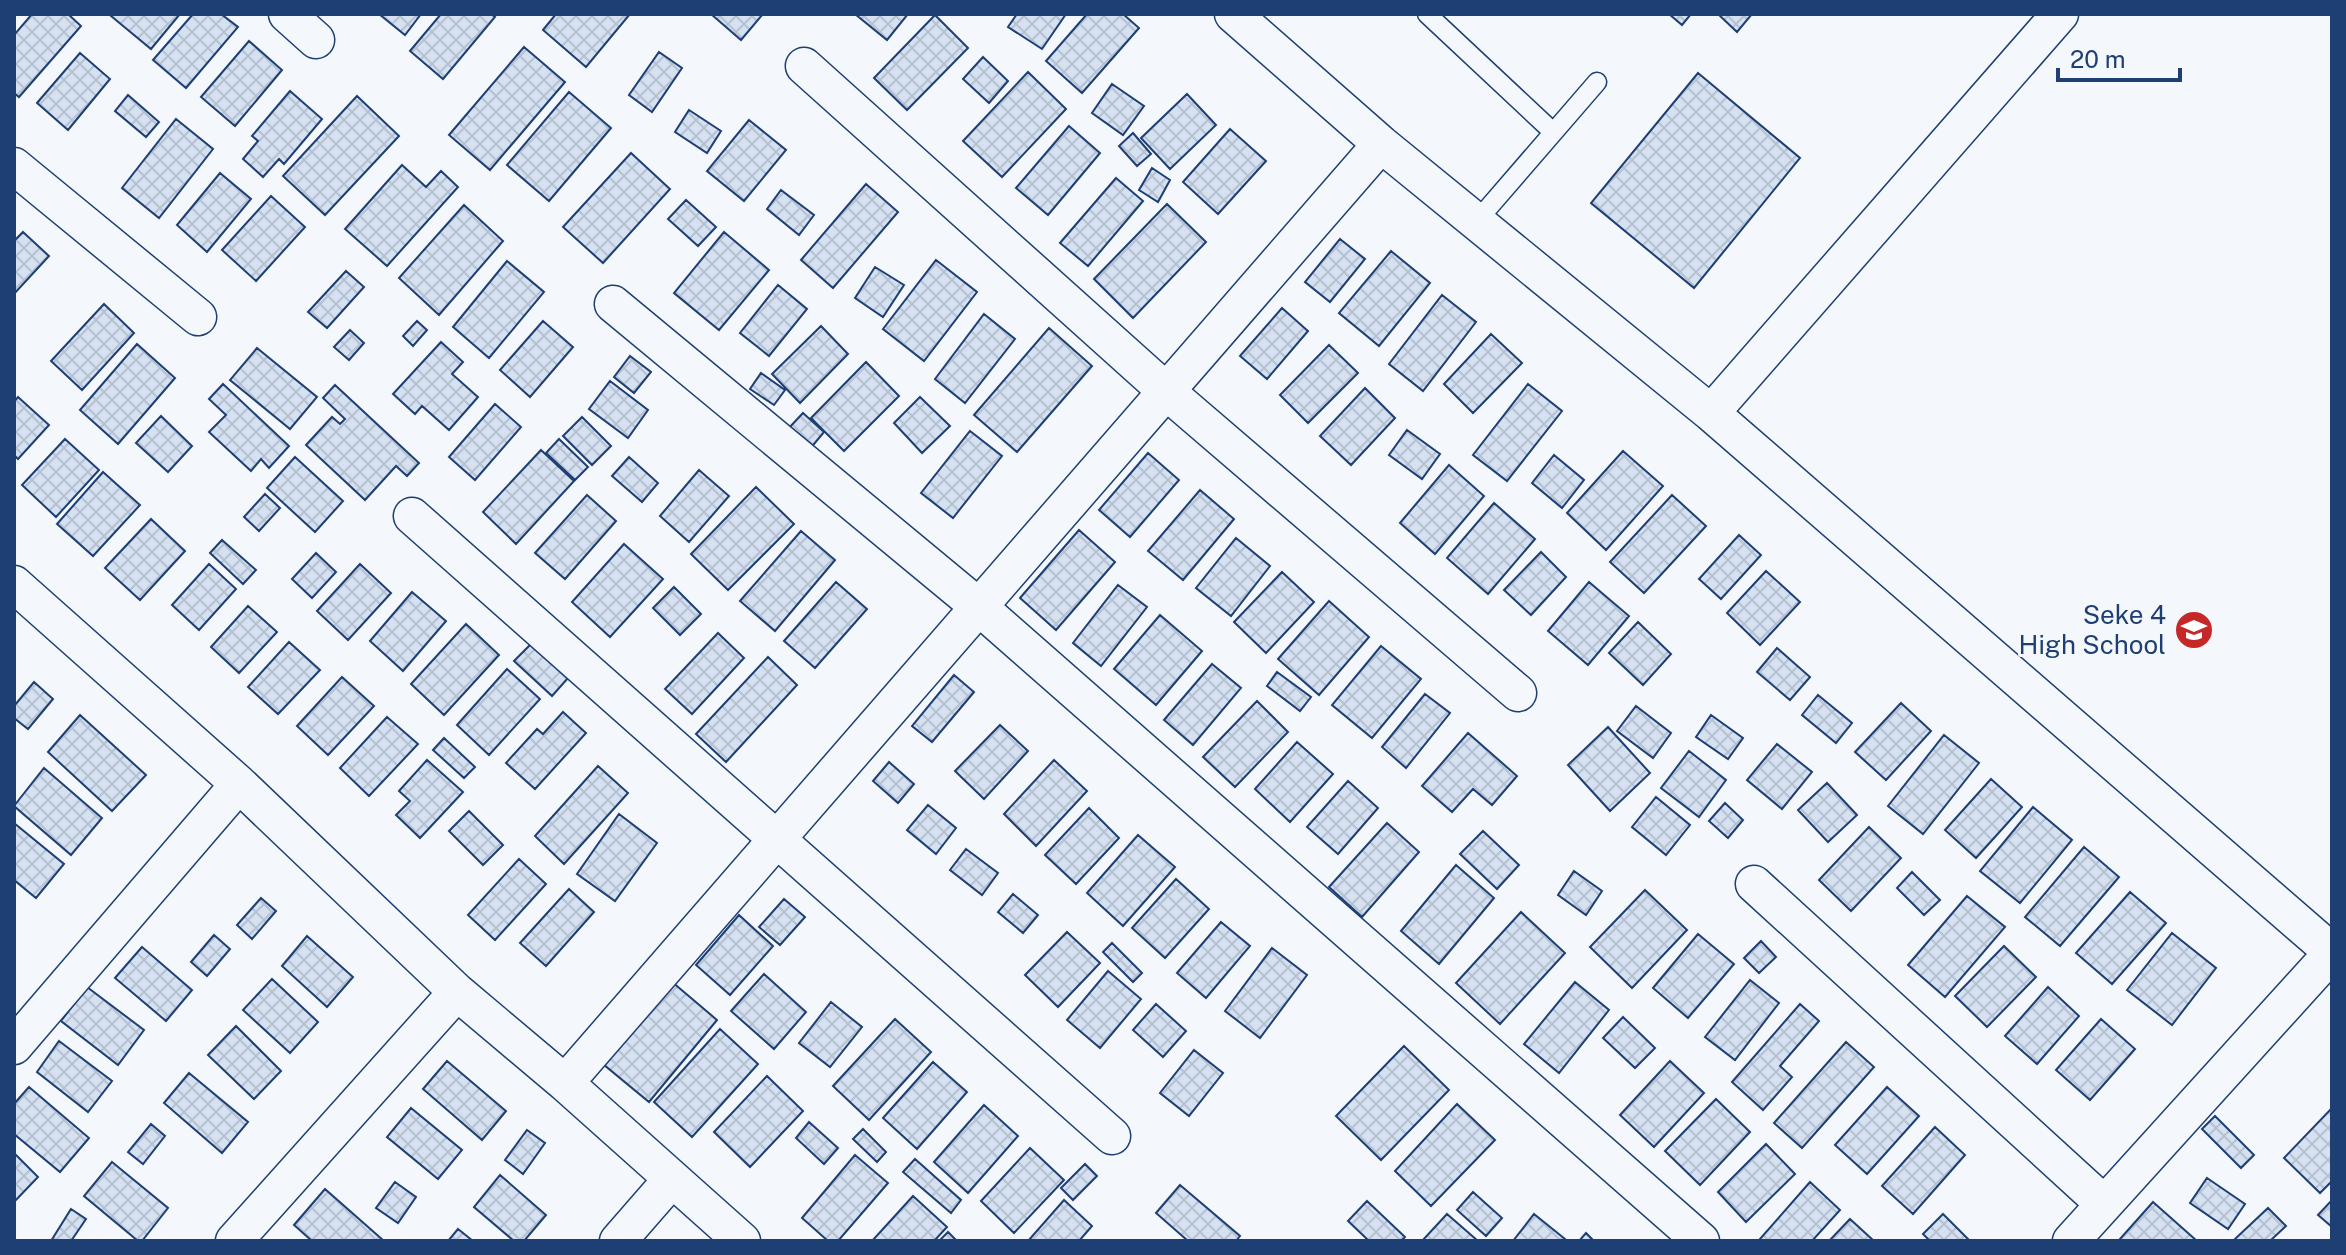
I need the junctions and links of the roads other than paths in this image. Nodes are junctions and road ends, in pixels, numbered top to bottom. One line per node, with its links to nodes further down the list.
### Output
1 (287, 14): 5 (street)
2 (1233, 14): 9 (street)
3 (1427, 14): 8 (lane)
4 (2060, 14): 15 (street)
5 (316, 40)
6 (804, 66): 14 (street)
7 (1597, 82): 8 (lane)
8 (1553, 132): 11 (lane)
9 (1381, 144): 11 (street); 14 (street)
10 (14, 166): 13 (street)
11 (1476, 222): 15 (street)
12 (613, 304): 18 (street)
13 (198, 317)
14 (1166, 391): 18 (street); 19 (street)
15 (1711, 413): 23 (street)
16 (412, 516): 21 (street)
17 (14, 584): 20 (street)
18 (979, 607): 21 (street); 33 (street)
19 (1518, 693)
20 (239, 784): 24 (street); 25 (street)
21 (776, 840): 26 (street); 27 (street)
22 (1754, 884): 29 (street)
23 (2332, 953): 29 (street)
24 (457, 992): 26 (street); 30 (street)
25 (14, 1046)
26 (565, 1083): 28 (street)
27 (1112, 1136)
28 (672, 1179): 31 (street); 32 (street)
29 (2103, 1203): 34 (street)
30 (234, 1241)
31 (618, 1241)
32 (742, 1241)
33 (1701, 1241)
34 (2071, 1241)

